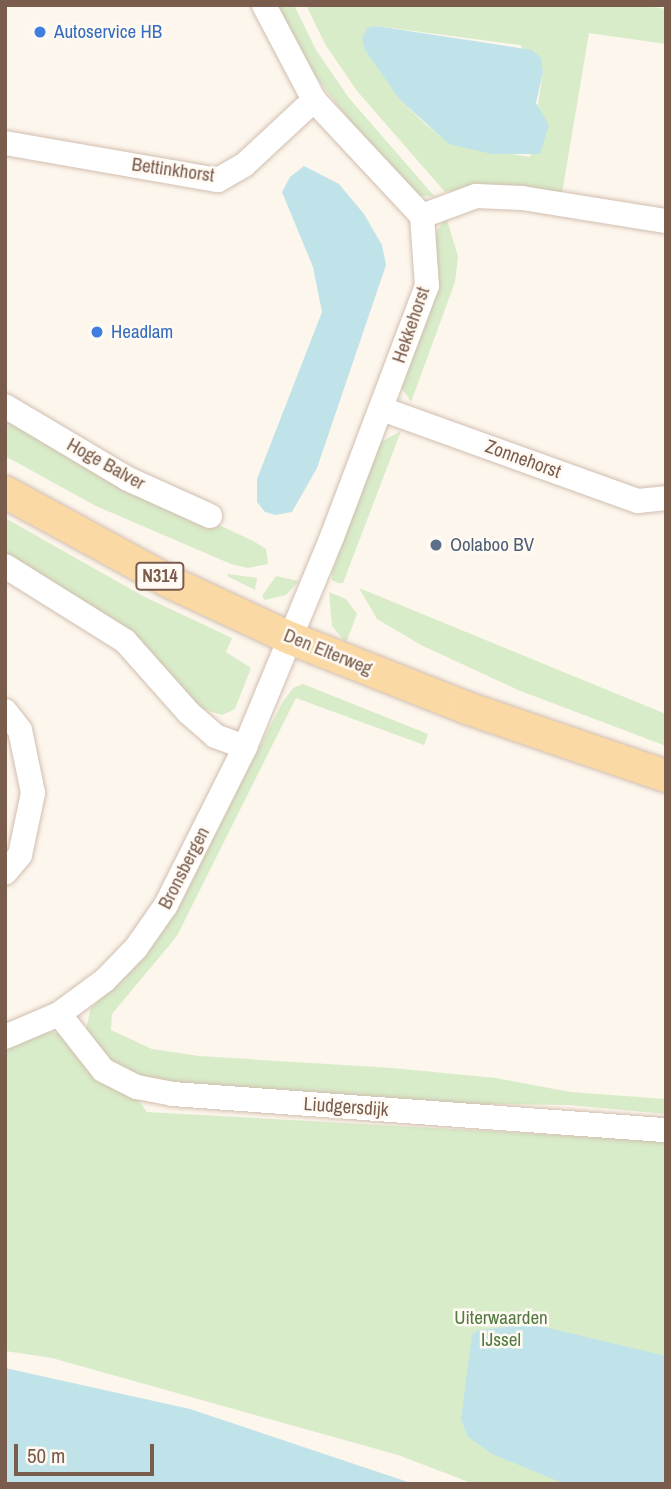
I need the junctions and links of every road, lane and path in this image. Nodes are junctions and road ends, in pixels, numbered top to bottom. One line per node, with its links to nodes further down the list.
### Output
1 (264, 5): 2 (street)
2 (314, 100): 3 (street, Bettinkhorst); 4 (street)
3 (5, 143)
4 (422, 216): 5 (street); 7 (street, Hekkehorst)
5 (666, 220)
6 (5, 406): 10 (street, Hoge Balver)
7 (382, 409): 9 (street, Zonnehorst); 12 (street, Hekkehorst)
8 (5, 492): 12 (main road, Den Elterweg / N314)
9 (666, 498)
10 (210, 516)
11 (5, 566): 14 (street)
12 (290, 638): 14 (street, Bronsbergen); 15 (main road, Den Elterweg / N314)
13 (5, 711): 16 (street)
14 (245, 747): 17 (street, Bronsbergen)
15 (666, 776)
16 (5, 873)
17 (59, 1014): 18 (street, Bronsbergen); 19 (street, Liudgersdijk)
18 (5, 1037)
19 (666, 1130)

